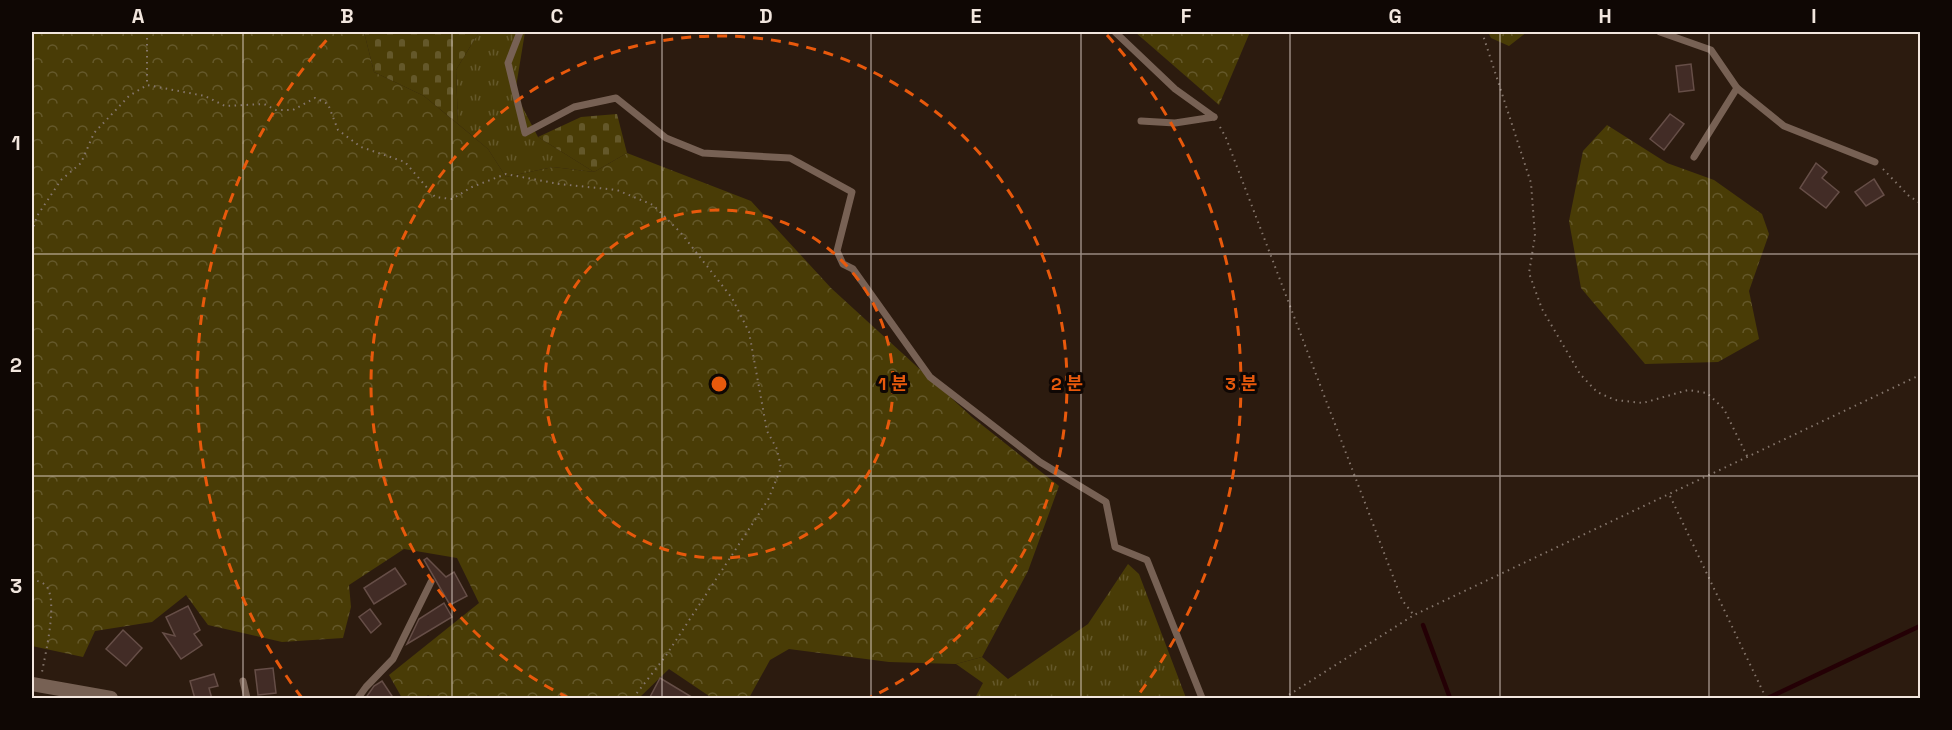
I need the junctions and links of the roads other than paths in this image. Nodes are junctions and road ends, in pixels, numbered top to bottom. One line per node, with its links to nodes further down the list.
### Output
1 (520, 32): 14 (lane)
2 (1115, 32): 5 (lane)
3 (1660, 32): 4 (lane)
4 (1737, 88): 6 (lane); 7 (lane)
5 (1141, 121)
6 (1694, 157)
7 (1875, 162)
8 (431, 582): 13 (lane)
9 (243, 681): 12 (lane)
10 (36, 684): 11 (street)
11 (111, 699)
12 (247, 699)
13 (358, 699)
14 (1202, 699)

